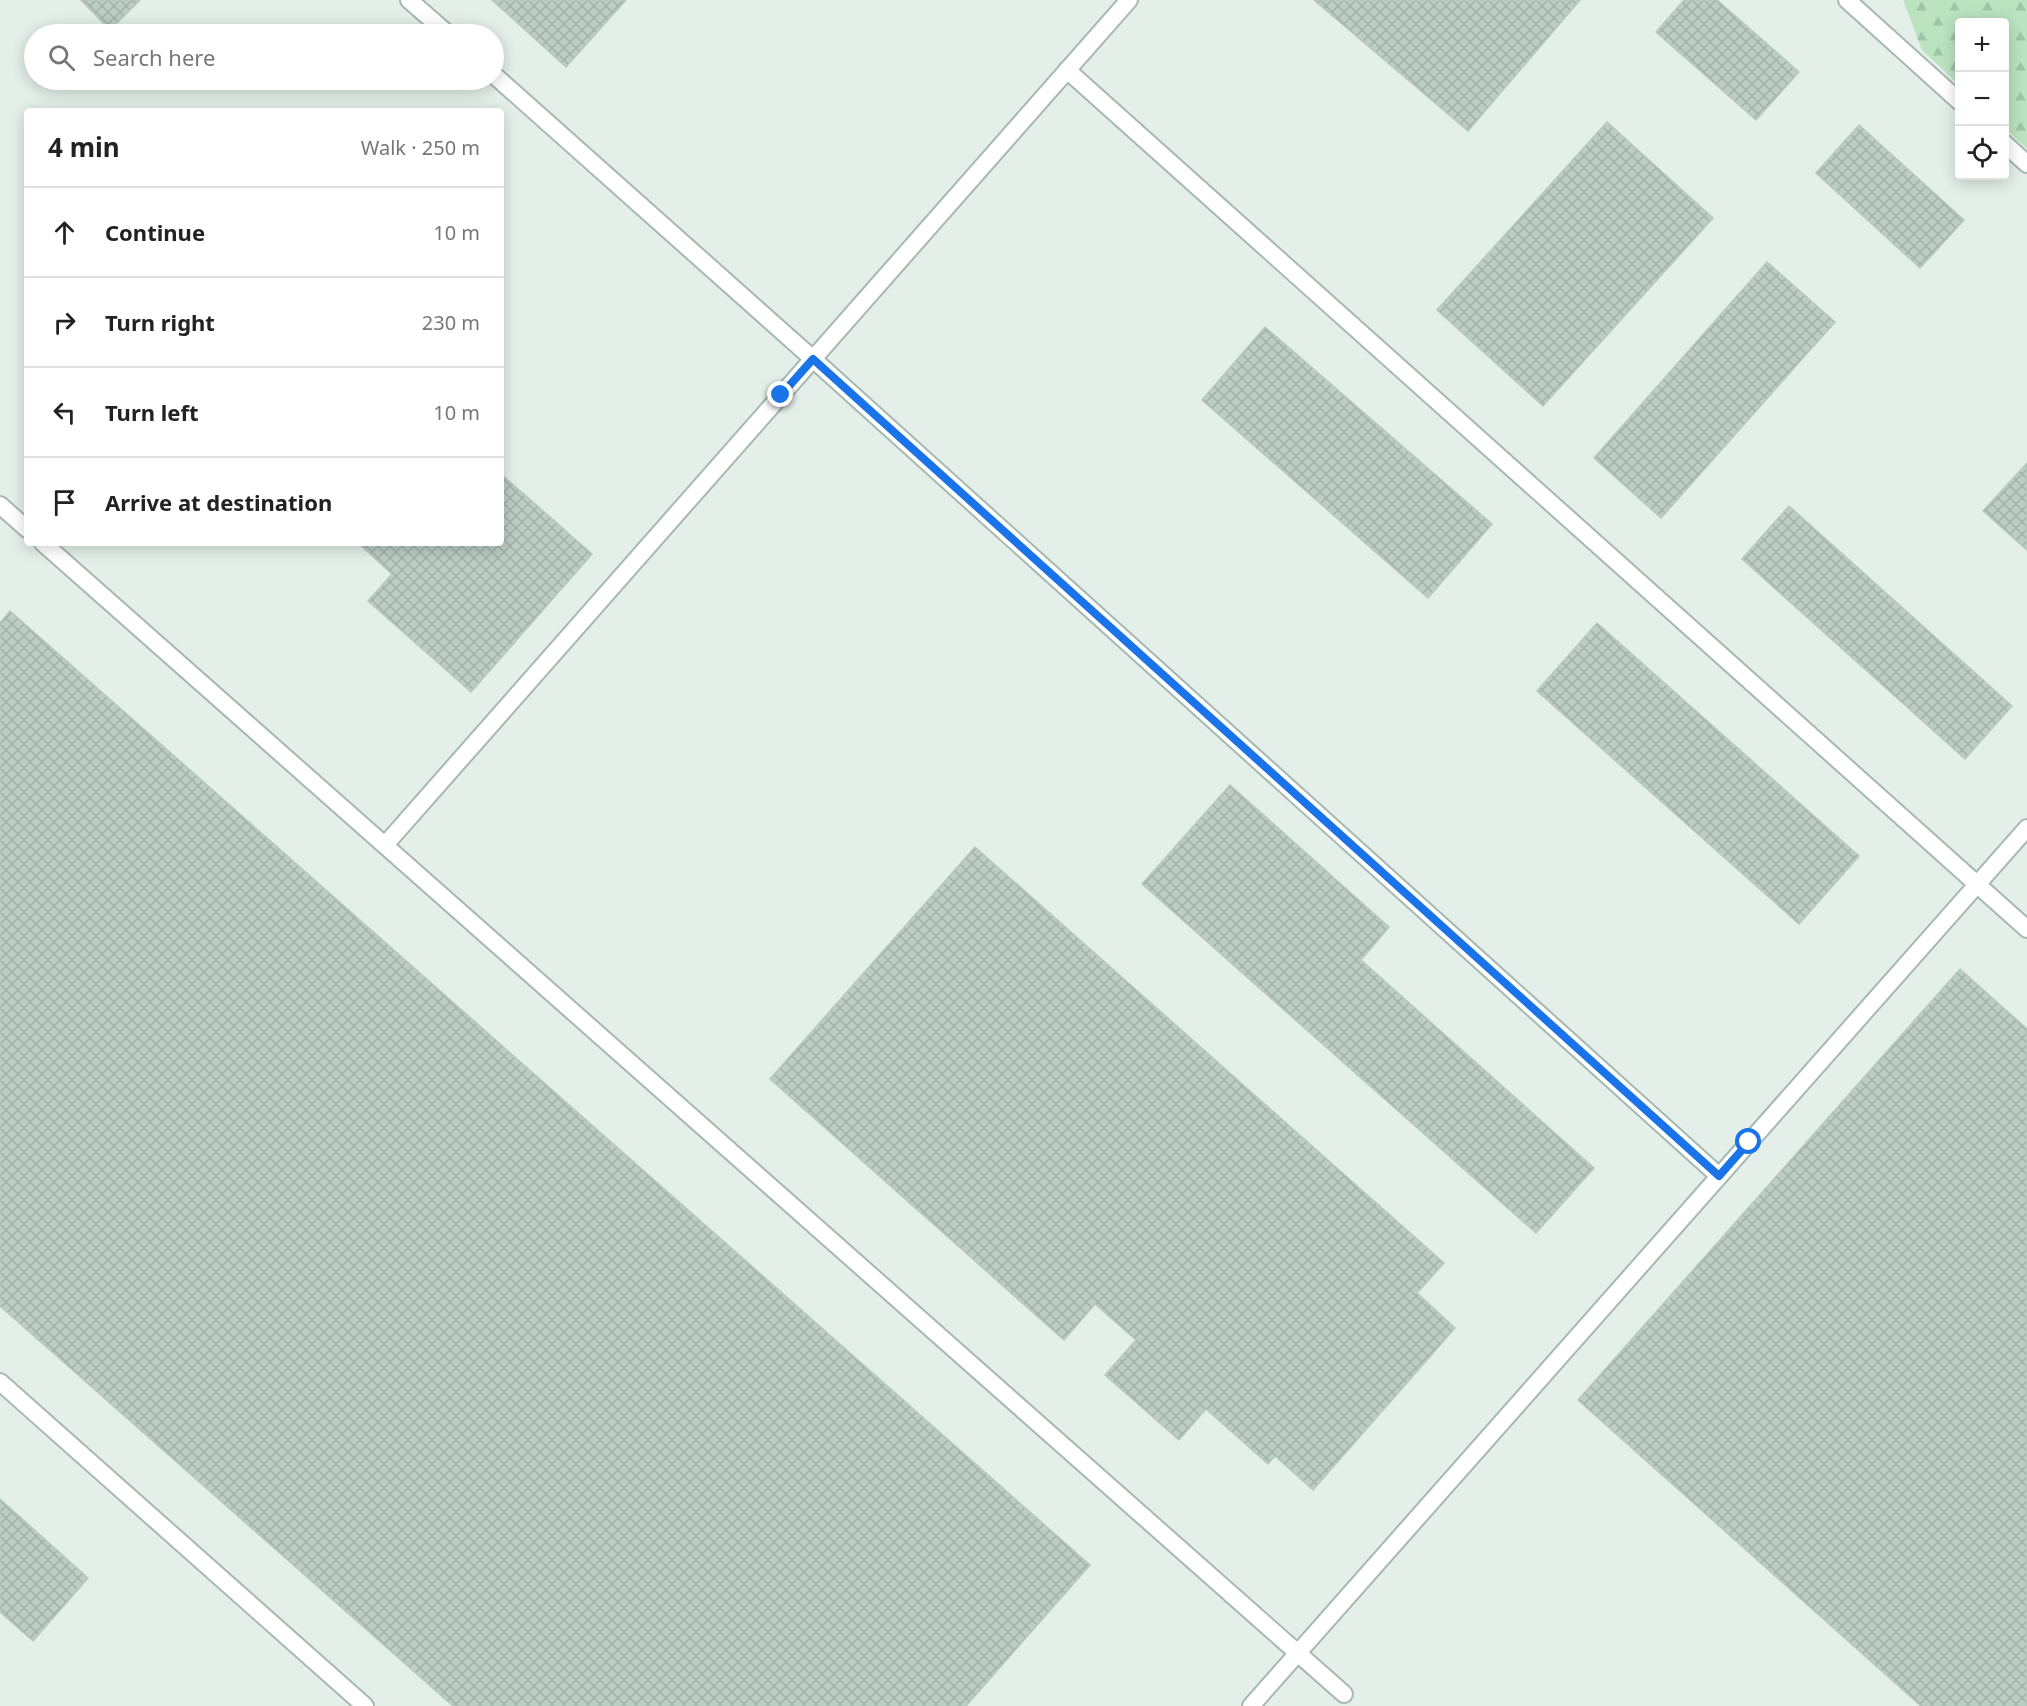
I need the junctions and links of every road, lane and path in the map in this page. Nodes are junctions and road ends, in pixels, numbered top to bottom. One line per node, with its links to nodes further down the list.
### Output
1 (409, 0): 4 (lane)
2 (1129, 0): 5 (lane)
3 (1847, 0): 7 (lane)
4 (437, 24)
5 (1067, 70): 10 (lane); 16 (lane)
6 (504, 84): 10 (lane)
7 (1955, 98)
8 (2009, 148): 9 (lane)
9 (2027, 164)
10 (813, 359): 15 (lane); 18 (lane)
11 (0, 505): 12 (lane)
12 (24, 525)
13 (46, 546): 15 (lane)
14 (2027, 828): 16 (lane)
15 (385, 846): 20 (lane)
16 (1977, 884): 17 (lane); 18 (lane)
17 (2027, 929)
18 (1719, 1176): 20 (lane)
19 (0, 1382): 22 (lane)
20 (1298, 1653): 21 (lane); 23 (lane)
21 (1344, 1694)
22 (365, 1706)
23 (1251, 1706)

